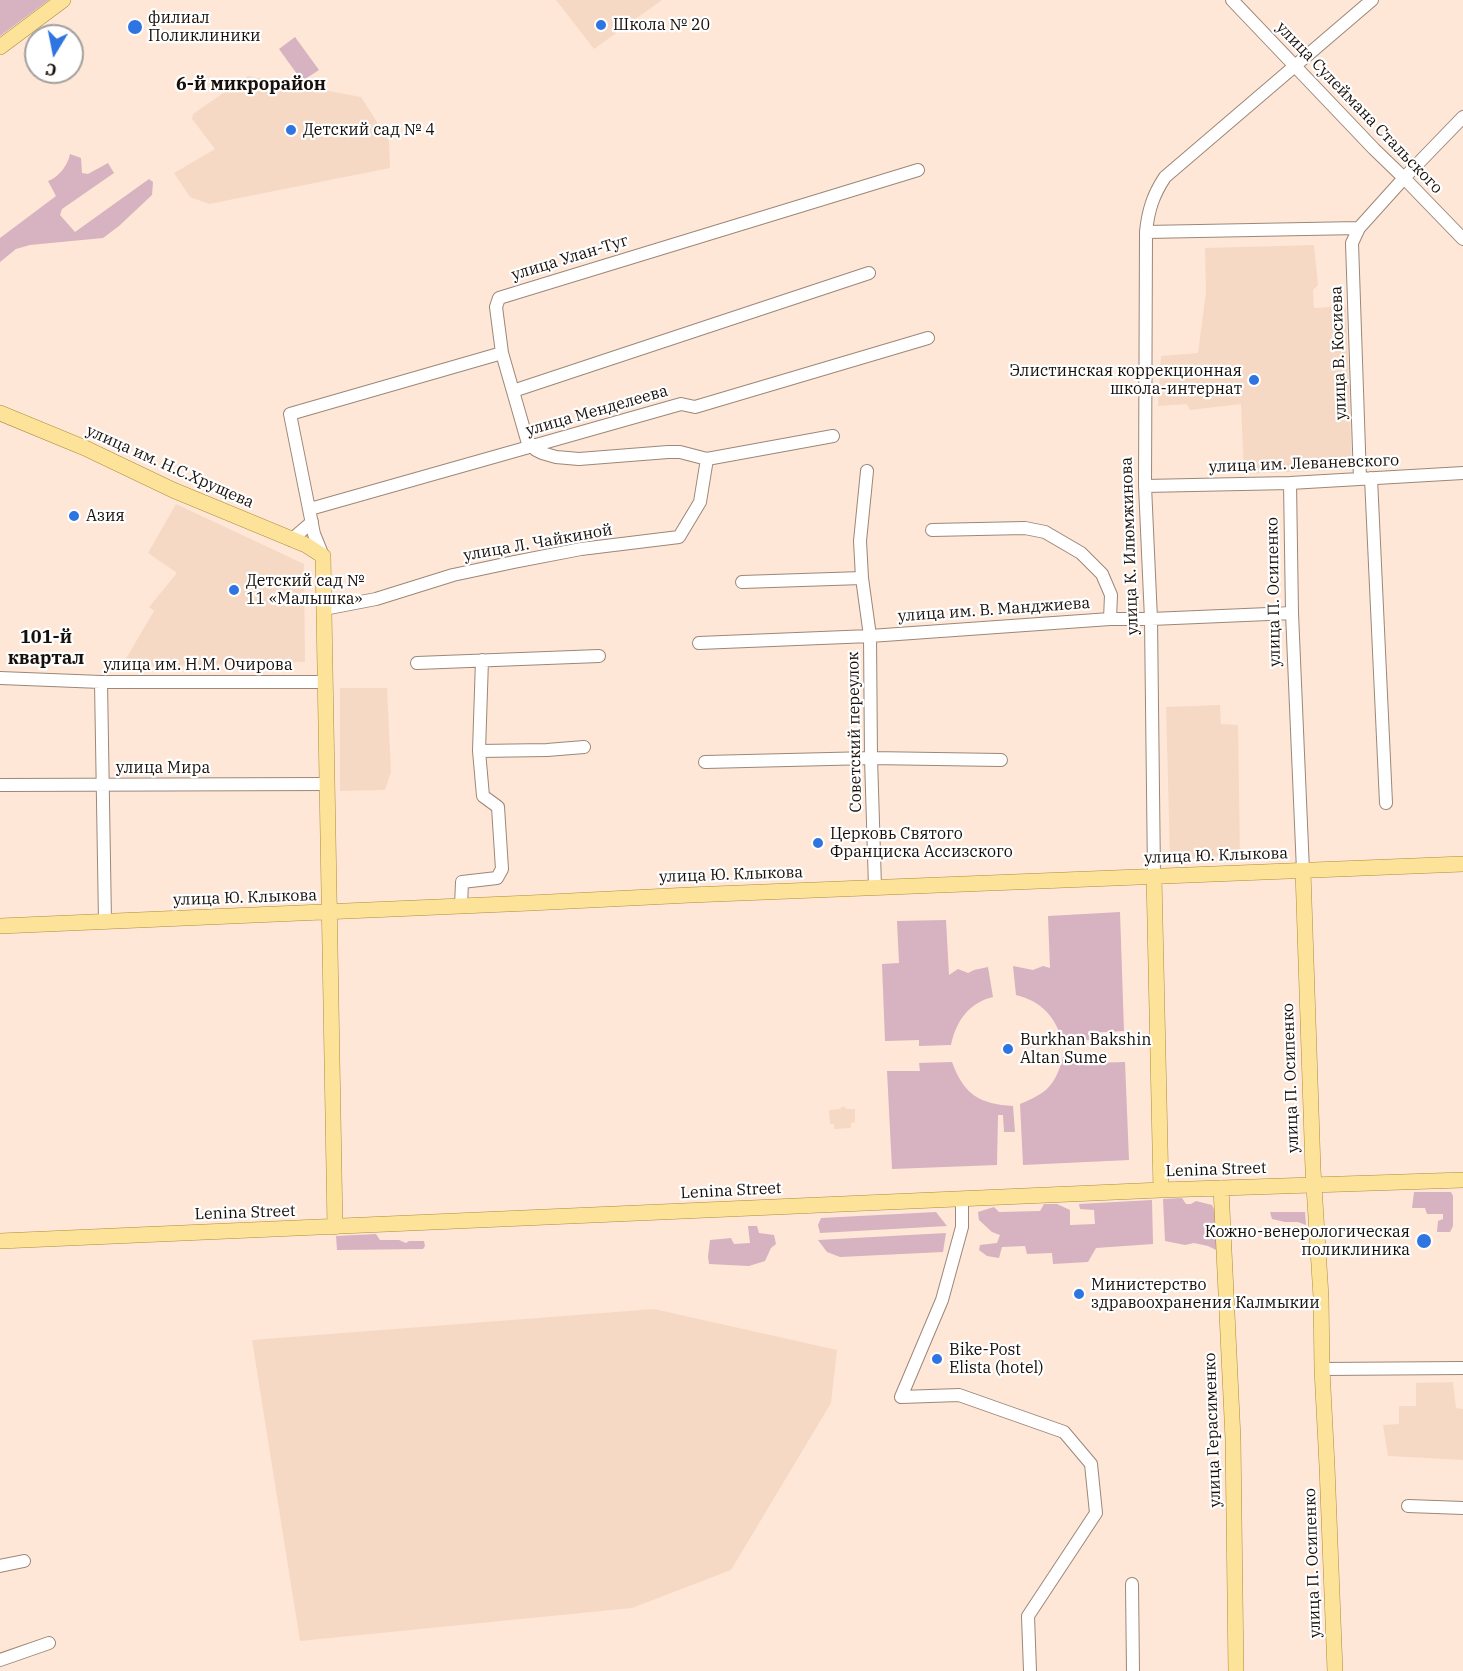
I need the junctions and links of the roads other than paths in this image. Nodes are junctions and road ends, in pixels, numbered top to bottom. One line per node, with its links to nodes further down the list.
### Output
1 (63, 0): 4 (main road)
2 (1232, 0): 5 (street, улица Сулеймана Стальского)
3 (1372, 0): 5 (street, улица К. Илюмжинова)
4 (0, 47)
5 (1294, 65): 8 (street, улица Сулеймана Стальского); 10 (street, улица К. Илюмжинова)
6 (1463, 117): 8 (street, улица В. Косиева)
7 (918, 170): 14 (street, улица Улан-Туг)
8 (1404, 177): 9 (street, улица В. Косиева); 11 (street, улица Сулеймана Стальского)
9 (1359, 228): 10 (street); 22 (street, улица В. Косиева)
10 (1146, 232): 24 (street, улица К. Илюмжинова)
11 (1463, 239)
12 (869, 273): 15 (street)
13 (928, 338): 18 (street, улица Менделеева)
14 (502, 353): 15 (street); 25 (street)
15 (513, 390): 18 (street)
16 (0, 413): 28 (main road, улица им. Н.С.Хрущева)
17 (833, 436): 19 (street)
18 (533, 446): 19 (street); 25 (street, улица Менделеева)
19 (707, 459): 32 (street, улица Л. Чайкиной)
20 (867, 471): 30 (street, Советский переулок)
21 (1463, 474): 22 (street, улица им. Леваневского)
22 (1365, 478): 23 (street, улица им. Леваневского); 52 (street)
23 (1290, 483): 24 (street, улица им. Леваневского); 33 (street, улица П. Осипенко)
24 (1146, 486): 35 (street, улица К. Илюмжинова)
25 (310, 509): 26 (street)
26 (312, 522): 28 (street); 29 (street)
27 (932, 530): 34 (street)
28 (291, 540): 29 (main road, улица им. Н.С.Хрущева)
29 (323, 556): 32 (main road)
30 (862, 578): 31 (street); 36 (street, Советский переулок)
31 (742, 582)
32 (324, 609): 43 (main road)
33 (1292, 613): 35 (street, улица им. В. Манджиева); 54 (street, улица П. Осипенко)
34 (1110, 619): 35 (street, улица им. В. Манджиева); 36 (street, улица им. В. Манджиева)
35 (1151, 619): 55 (street, улица К. Илюмжинова)
36 (870, 636): 37 (street, улица им. В. Манджиева); 46 (street, Советский переулок)
37 (699, 643)
38 (599, 656): 39 (street)
39 (482, 660): 40 (street); 45 (street)
40 (417, 663)
41 (0, 678): 42 (street, улица им. Н.М. Очирова)
42 (101, 682): 43 (street, улица им. Н.М. Очирова); 49 (street)
43 (325, 682): 50 (main road)
44 (584, 747): 45 (street)
45 (479, 750): 57 (street)
46 (871, 758): 47 (street); 48 (street); 56 (street, Советский переулок)
47 (1001, 760)
48 (705, 762)
49 (102, 784): 50 (street, улица Мира); 51 (street, улица Мира); 59 (street)
50 (327, 784): 58 (main road)
51 (0, 785)
52 (1386, 804)
53 (1463, 864): 54 (main road, улица Ю. Клыкова)
54 (1303, 871): 55 (main road, улица Ю. Клыкова); 62 (main road, улица П. Осипенко)
55 (1154, 876): 56 (main road, улица Ю. Клыкова); 64 (main road, улица К. Илюмжинова)
56 (875, 887): 57 (main road, улица Ю. Клыкова)
57 (461, 906): 58 (main road, улица Ю. Клыкова)
58 (329, 912): 59 (main road, улица Ю. Клыкова); 66 (main road)
59 (105, 921): 60 (main road, улица Ю. Клыкова)
60 (0, 926)
61 (1463, 1180): 62 (main road, Lenina Street)
62 (1314, 1184): 63 (main road, Lenina Street); 69 (main road, улица П. Осипенко)
63 (1221, 1188): 64 (main road, Lenina Street); 79 (main road, улица Герасименко)
64 (1161, 1190): 65 (main road, Lenina Street)
65 (962, 1199): 66 (main road, Lenina Street); 77 (street)
66 (335, 1227): 67 (main road, Lenina Street)
67 (0, 1241)
68 (1463, 1368): 69 (street)
69 (1322, 1369): 80 (main road, улица П. Осипенко)
70 (1408, 1506): 71 (street)
71 (1463, 1508)
72 (24, 1560): 73 (street)
73 (0, 1566)
74 (1132, 1584): 78 (street)
75 (49, 1643): 76 (street)
76 (0, 1660)
77 (1030, 1671)
78 (1133, 1671)
79 (1236, 1671)
80 (1335, 1671)

